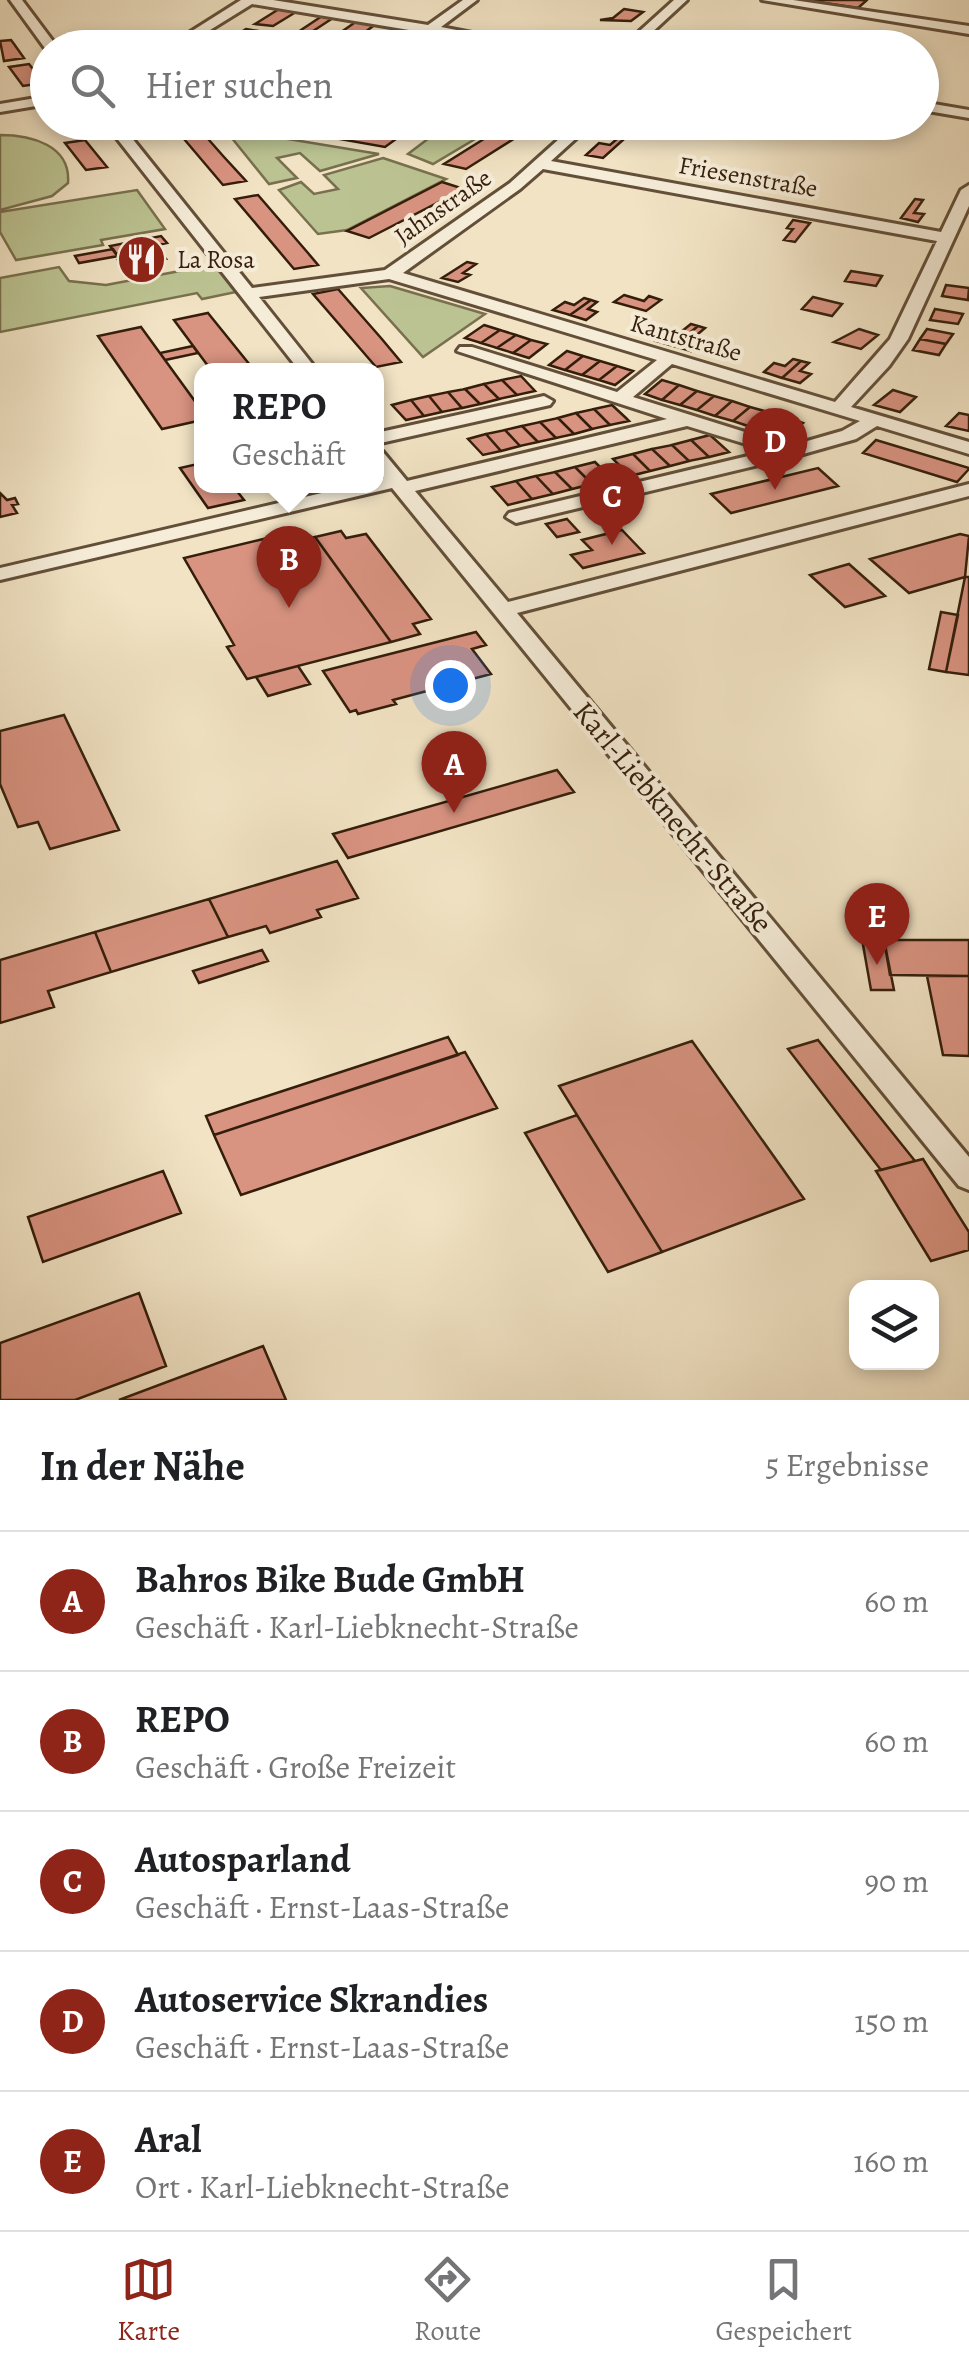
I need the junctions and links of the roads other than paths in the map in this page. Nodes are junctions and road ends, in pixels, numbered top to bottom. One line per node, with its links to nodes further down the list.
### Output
1 (16, 0): 12 (street)
2 (250, 0): 7 (street); 13 (street)
3 (471, 0): 10 (street)
4 (681, 0): 16 (street)
5 (768, 0): 8 (street)
6 (876, 0): 8 (street)
7 (269, 1): 10 (street); 14 (street)
8 (862, 14): 11 (street)
9 (969, 15): 11 (street)
10 (431, 29): 15 (street)
11 (963, 29)
12 (38, 30)
13 (200, 30)
14 (221, 30)
15 (437, 30)
16 (647, 30)
17 (30, 95): 18 (street)
18 (0, 100)
19 (30, 103): 20 (street)
20 (0, 108)
21 (939, 109): 22 (street)
22 (969, 114)
23 (124, 140): 29 (street)
24 (568, 140): 25 (street, Jahnstraße)
25 (541, 164): 27 (street, Friesenstraße); 28 (street, Jahnstraße)
26 (969, 190): 27 (street)
27 (947, 238): 35 (street)
28 (390, 274): 29 (street, Jahnstraße); 31 (street, Kantstraße)
29 (247, 294): 32 (street)
30 (466, 352): 33 (street)
31 (668, 359): 33 (street); 35 (street, Kantstraße)
32 (302, 363)
33 (620, 400): 36 (street)
34 (544, 401): 38 (street)
35 (840, 409): 37 (street, Kantstraße)
36 (686, 420): 40 (street); 42 (street)
37 (875, 420): 39 (street, Kantstraße); 40 (street)
38 (384, 437)
39 (969, 448)
40 (789, 452): 46 (street)
41 (384, 466): 42 (street, Karl-Liebknecht-Straße)
42 (399, 484): 43 (street); 48 (street, Karl-Liebknecht-Straße)
43 (384, 487)
44 (969, 490): 48 (street)
45 (359, 493): 47 (street)
46 (516, 517)
47 (0, 574)
48 (503, 610): 49 (street, Karl-Liebknecht-Straße)
49 (964, 1169)

